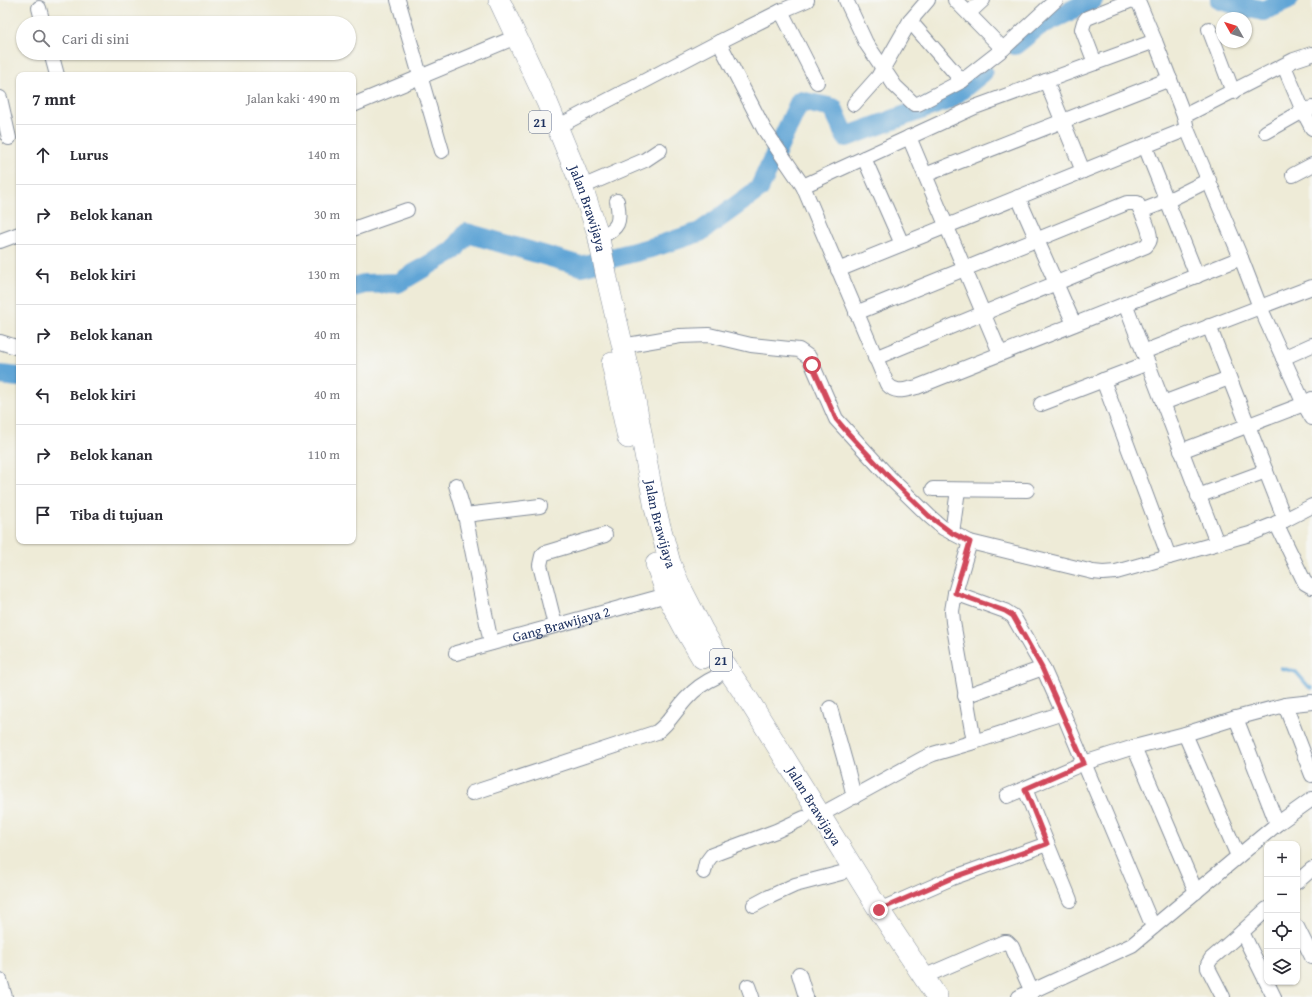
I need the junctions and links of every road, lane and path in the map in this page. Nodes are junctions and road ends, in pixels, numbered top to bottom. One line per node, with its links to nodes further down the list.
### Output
1 (398, 0): 26 (street)
2 (486, 0): 16 (highway, Jalan Brawijaya / 21)
3 (499, 0): 16 (highway, Jalan Brawijaya / 21)
4 (807, 0): 11 (street)
5 (846, 0): 24 (street)
6 (928, 0): 14 (street)
7 (955, 0): 12 (street)
8 (983, 0): 12 (street)
9 (1056, 0): 19 (street)
10 (39, 8): 13 (street)
11 (781, 11): 18 (street); 30 (street)
12 (969, 14): 19 (street)
13 (41, 16)
14 (910, 21): 24 (street); 28 (street)
15 (1209, 29): 31 (street)
16 (511, 40): 26 (street); 38 (highway, Jalan Brawijaya / 21); 64 (highway, Jalan Brawijaya / 21)
17 (1155, 41): 22 (street); 22 (street); 27 (street)
18 (719, 42): 38 (street); 52 (street)
19 (1003, 49): 28 (street)
20 (1312, 54): 23 (street)
21 (53, 60): 25 (street)
22 (1095, 63): 29 (street)
23 (1284, 66): 31 (street); 35 (street)
24 (883, 68): 28 (street); 34 (street)
25 (56, 72)
26 (420, 77): 33 (street); 45 (street)
27 (1170, 79): 36 (street); 37 (street)
28 (962, 81)
29 (1046, 81): 36 (street); 41 (street)
30 (817, 82)
31 (1233, 92): 37 (street)
32 (0, 98): 42 (street)
33 (356, 104)
34 (854, 104)
35 (1308, 110): 39 (street); 40 (street)
36 (1062, 121): 48 (street); 49 (street)
37 (1185, 122): 43 (street); 51 (street)
38 (557, 127): 53 (highway, Jalan Brawijaya / 21)
39 (1312, 128)
40 (1266, 132)
41 (909, 137): 46 (street); 49 (street)
42 (9, 138)
43 (1145, 146): 48 (street); 56 (street)
44 (660, 150): 53 (street)
45 (442, 151)
46 (864, 158): 52 (street); 65 (street)
47 (1312, 165): 50 (street)
48 (1083, 171): 54 (street)
49 (925, 175): 59 (street)
50 (1293, 175)
51 (1209, 180): 56 (street); 66 (street)
52 (803, 186): 68 (street)
53 (582, 187): 64 (highway, Jalan Brawijaya / 21)
54 (1018, 197): 59 (street); 62 (street)
55 (617, 201): 64 (street)
56 (1166, 201): 58 (street); 69 (street)
57 (407, 210): 60 (street)
58 (1141, 211): 62 (street); 70 (street)
59 (947, 226): 65 (street); 67 (street)
60 (356, 228)
61 (16, 235): 63 (street)
62 (1036, 240): 67 (street); 70 (street)
63 (0, 241)
64 (597, 243): 71 (highway, Jalan Brawijaya / 21)
65 (902, 244): 68 (street)
66 (1241, 258): 69 (street); 74 (street)
67 (965, 269): 75 (street); 76 (street)
68 (838, 270): 76 (street)
69 (1197, 276): 73 (street)
70 (1055, 283): 75 (street); 77 (street)
71 (603, 284): 81 (highway, Jalan Brawijaya / 21); 112 (highway, Jalan Brawijaya / 21)
72 (1312, 287): 74 (street)
73 (1125, 304): 77 (street); 85 (street)
74 (1260, 306): 78 (street); 86 (street)
75 (983, 312): 83 (street); 84 (street)
76 (856, 313): 84 (street)
77 (1074, 324): 83 (street)
78 (1209, 326): 85 (street); 87 (street)
79 (0, 342): 82 (street)
80 (1312, 345): 86 (street)
81 (622, 346): 105 (street); 134 (highway, Jalan Brawijaya / 21)
82 (16, 347)
83 (1000, 353): 84 (street)
84 (875, 358)
85 (1145, 358): 88 (street); 90 (street)
86 (1283, 358): 89 (street)
87 (1229, 378): 90 (street); 93 (street)
88 (1103, 380): 91 (street); 109 (street)
89 (1308, 401): 92 (street); 93 (street)
90 (1163, 403): 94 (street)
91 (1041, 404)
92 (1312, 418)
93 (1248, 425): 94 (street); 95 (street)
94 (1181, 450): 100 (street)
95 (1266, 472): 100 (street); 104 (street)
96 (456, 485): 103 (street)
97 (933, 489): 98 (street)
98 (958, 490): 99 (street); 105 (street)
99 (1027, 490)
100 (1198, 496): 108 (street)
101 (540, 506): 103 (street)
102 (1312, 506): 104 (street)
103 (465, 515): 114 (street)
104 (1280, 521): 108 (street); 110 (street)
105 (952, 533): 107 (street)
106 (605, 535): 113 (street)
107 (970, 542): 109 (street); 111 (street)
108 (1217, 543): 109 (street)
109 (1169, 557)
110 (1312, 587)
111 (955, 593): 116 (street); 118 (street)
112 (667, 595): 113 (street, Gang Brawijaya 2); 117 (highway, Jalan Brawijaya / 21)
113 (555, 625): 114 (street, Gang Brawijaya 2)
114 (490, 643): 115 (street, Gang Brawijaya 2)
115 (456, 653)
116 (1042, 668): 118 (street); 122 (street)
117 (716, 677): 130 (street); 134 (highway, Jalan Brawijaya / 21)
118 (965, 696): 125 (street)
119 (1312, 702): 120 (street)
120 (1284, 705): 123 (street); 128 (street)
121 (830, 708): 132 (street)
122 (1063, 713): 125 (street); 127 (street)
123 (1236, 718): 124 (street); 135 (street)
124 (1185, 734): 126 (street); 137 (street)
125 (974, 742): 132 (street)
126 (1134, 747): 127 (street); 142 (street)
127 (1084, 763): 129 (street); 147 (street)
128 (1312, 774)
129 (1025, 789): 131 (street); 136 (street)
130 (472, 793)
131 (1007, 796)
132 (854, 797): 134 (street)
133 (1312, 799): 135 (street)
134 (807, 807): 139 (street); 140 (highway, Jalan Brawijaya / 21); 145 (highway, Jalan Brawijaya / 21)
135 (1277, 824): 137 (street)
136 (1047, 844): 143 (street); 145 (street)
137 (1238, 856): 142 (street)
138 (1312, 869): 141 (street)
139 (704, 872)
140 (841, 873): 144 (street); 153 (highway, Jalan Brawijaya / 21)
141 (1300, 879)
142 (1196, 892): 147 (street)
143 (1070, 900)
144 (754, 905)
145 (879, 910): 153 (highway, Jalan Brawijaya / 21)
146 (1264, 912): 148 (street)
147 (1153, 927): 154 (street)
148 (1242, 932): 157 (street); 158 (street)
149 (1300, 933): 150 (street)
150 (1312, 957)
151 (799, 974): 156 (street)
152 (0, 980): 155 (street)
153 (924, 987): 154 (street)
154 (1026, 994)
155 (5, 997)
156 (806, 997)
157 (1223, 997)
158 (1274, 997)

